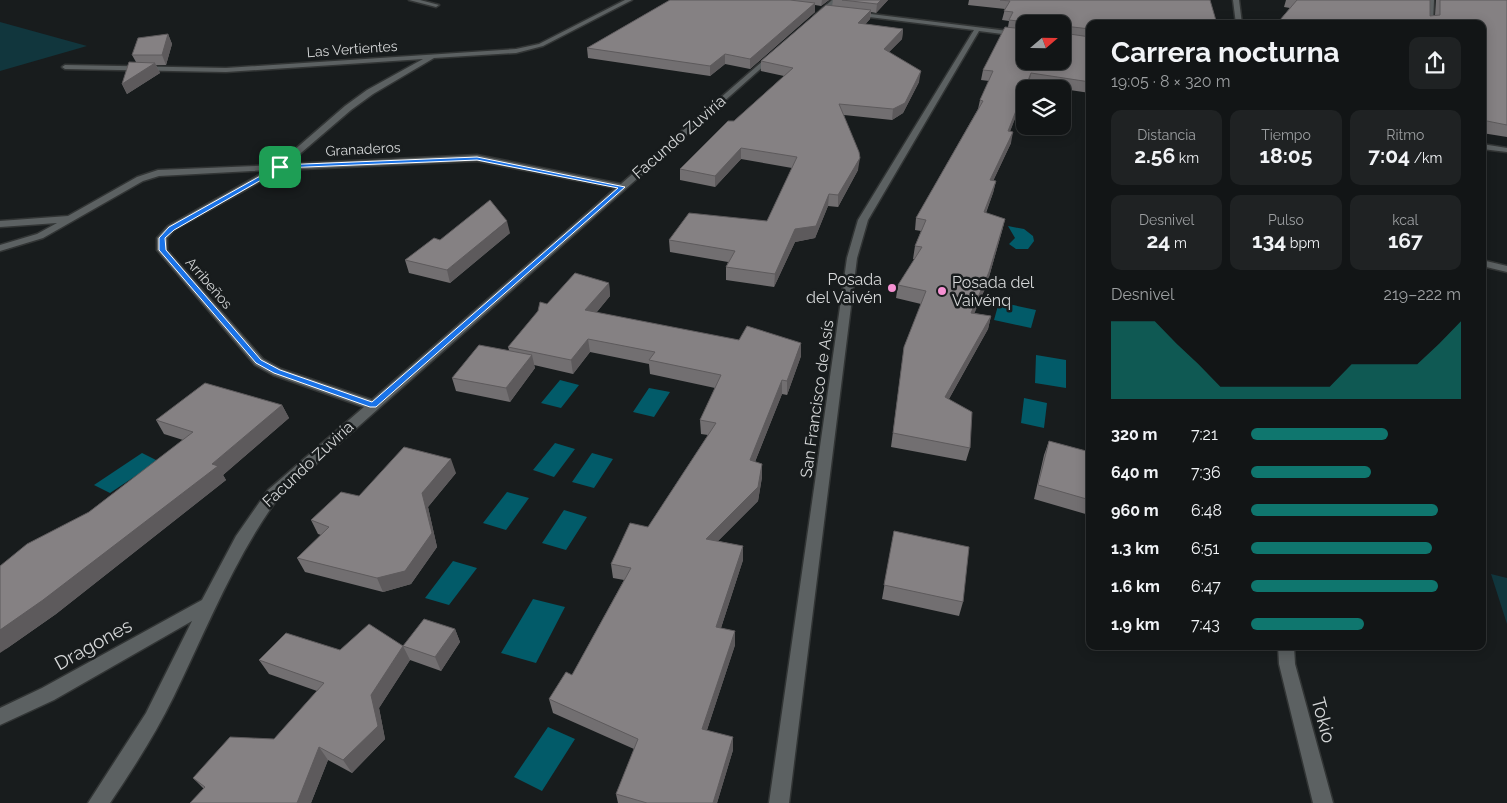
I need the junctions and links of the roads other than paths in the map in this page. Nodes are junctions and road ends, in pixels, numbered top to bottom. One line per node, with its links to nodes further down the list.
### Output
1 (412, 0): 5 (street)
2 (629, 0): 14 (street, Las Vertientes)
3 (1236, 0): 8 (street)
4 (1431, 0): 9 (street)
5 (436, 5)
6 (827, 7): 10 (street)
7 (844, 12): 11 (street)
8 (1238, 20)
9 (1430, 20)
10 (810, 23)
11 (977, 30): 12 (street); 30 (street, San Francisco de Asís)
12 (1016, 34)
13 (780, 49): 19 (street, Facundo Zuviría)
14 (434, 56): 15 (street, Las Vertientes); 18 (street, Arribeños)
15 (65, 67)
16 (1486, 147): 17 (street)
17 (1507, 150)
18 (280, 167): 19 (street, Granaderos); 20 (street, Granaderos); 25 (street, Arribeños)
19 (622, 187): 25 (street, Facundo Zuviría)
20 (73, 219): 21 (street); 22 (street, Granaderos)
21 (0, 224)
22 (0, 248)
23 (1486, 264): 24 (street)
24 (1507, 269)
25 (373, 405): 26 (street, Facundo Zuviría)
26 (205, 606): 28 (street, Dragones); 29 (street, Facundo Zuviría)
27 (1286, 650): 31 (street, Tokio)
28 (0, 717)
29 (98, 803)
30 (779, 803)
31 (1324, 803)

